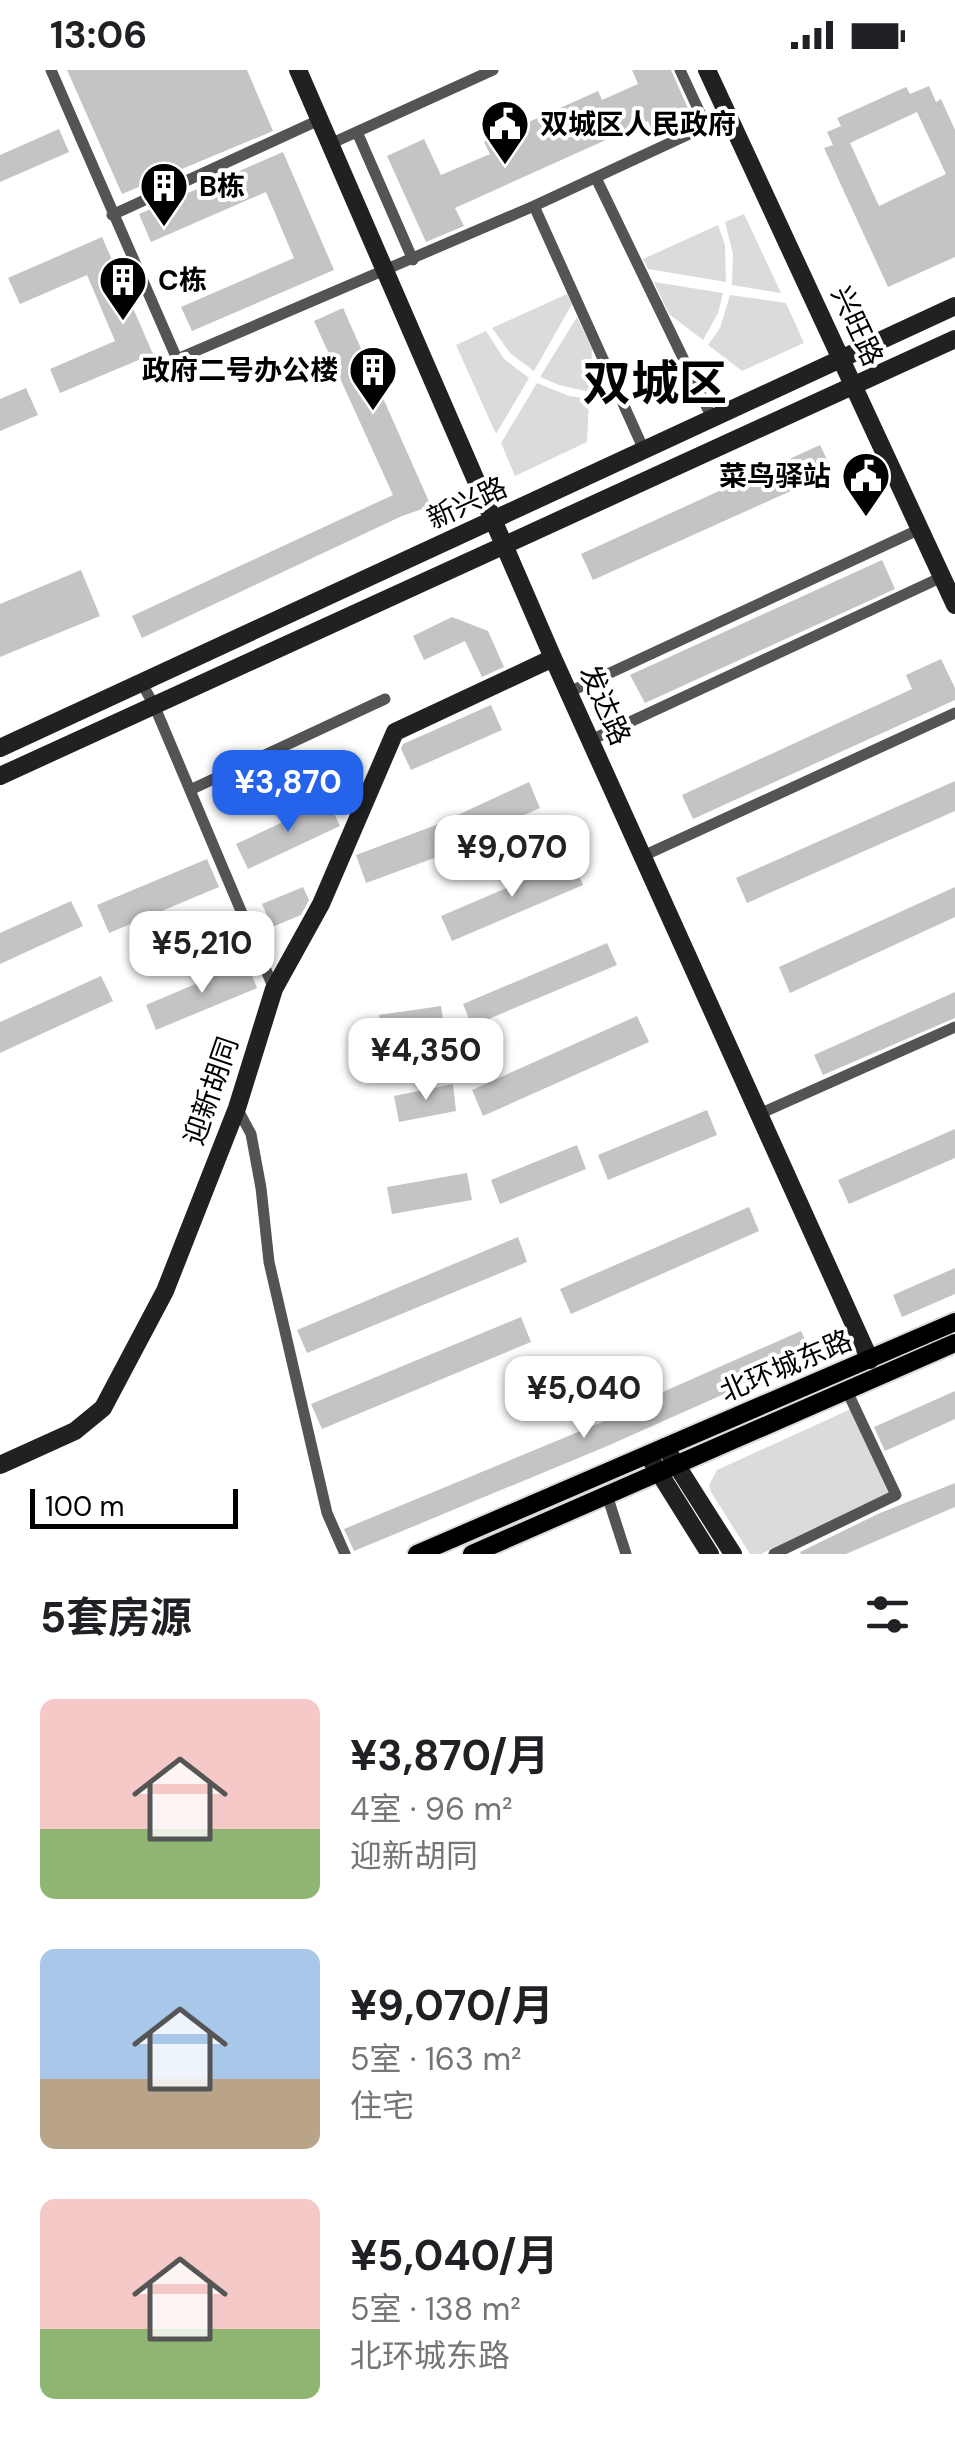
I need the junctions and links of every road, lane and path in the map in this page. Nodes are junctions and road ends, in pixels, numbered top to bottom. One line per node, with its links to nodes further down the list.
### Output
1 (51, 70): 13 (street)
2 (298, 70): 7 (street, 发达路)
3 (493, 70): 9 (street)
4 (680, 70): 8 (street)
5 (708, 70): 6 (street, 兴旺路)
6 (728, 116): 8 (street); 18 (street, 兴旺路)
7 (319, 120): 10 (street, 发达路); 13 (street)
8 (706, 126): 11 (street)
9 (357, 132): 10 (street); 14 (street)
10 (330, 144): 15 (street, 发达路)
11 (596, 178): 12 (street); 20 (street)
12 (534, 206): 14 (street); 21 (street)
13 (112, 214): 15 (street)
14 (413, 260): 15 (street)
15 (386, 272): 22 (street, 发达路)
16 (955, 306): 18 (street, 新兴路)
17 (955, 339): 19 (street, 新兴路)
18 (842, 358): 19 (street, 兴旺路); 20 (street, 新兴路)
19 (854, 384): 23 (street, 兴旺路); 24 (street, 新兴路)
20 (712, 418): 21 (street, 新兴路)
21 (644, 450): 22 (street, 新兴路)
22 (495, 521): 24 (street, 发达路); 27 (street, 新兴路)
23 (920, 529): 25 (street, 兴旺路); 28 (street)
24 (506, 543): 26 (street, 发达路); 30 (street, 新兴路)
25 (950, 589): 32 (street)
26 (554, 658): 28 (street, 发达路); 37 (street, 迎新胡同)
27 (140, 682): 30 (street); 33 (street, 新兴路)
28 (569, 692): 32 (street, 发达路)
29 (384, 699): 35 (street)
30 (154, 705): 34 (street, 新兴路); 35 (street)
31 (955, 713): 36 (street)
32 (591, 740): 36 (street, 发达路)
33 (0, 748)
34 (0, 776)
35 (190, 790): 37 (street)
36 (643, 856): 40 (street, 发达路)
37 (274, 989): 39 (street, 迎新胡同)
38 (955, 1028): 40 (street)
39 (237, 1108): 47 (street, 迎新胡同); 51 (street)
40 (759, 1114): 43 (street, 发达路)
41 (955, 1322): 43 (main road, 北环城东路)
42 (955, 1343): 44 (main road, 北环城东路)
43 (870, 1360): 45 (main road, 北环城东路)
44 (847, 1391): 48 (main road, 北环城东路); 57 (street)
45 (665, 1447): 46 (main road, 北环城东路); 48 (street)
46 (648, 1456): 49 (street); 52 (main road, 北环城东路)
47 (0, 1465)
48 (677, 1465): 49 (main road, 北环城东路); 56 (street)
49 (658, 1473): 50 (main road, 北环城东路); 55 (street)
50 (607, 1495): 53 (main road, 北环城东路); 54 (street)
51 (345, 1554)
52 (418, 1554)
53 (472, 1554)
54 (626, 1554)
55 (710, 1554)
56 (734, 1554)
57 (774, 1554)

